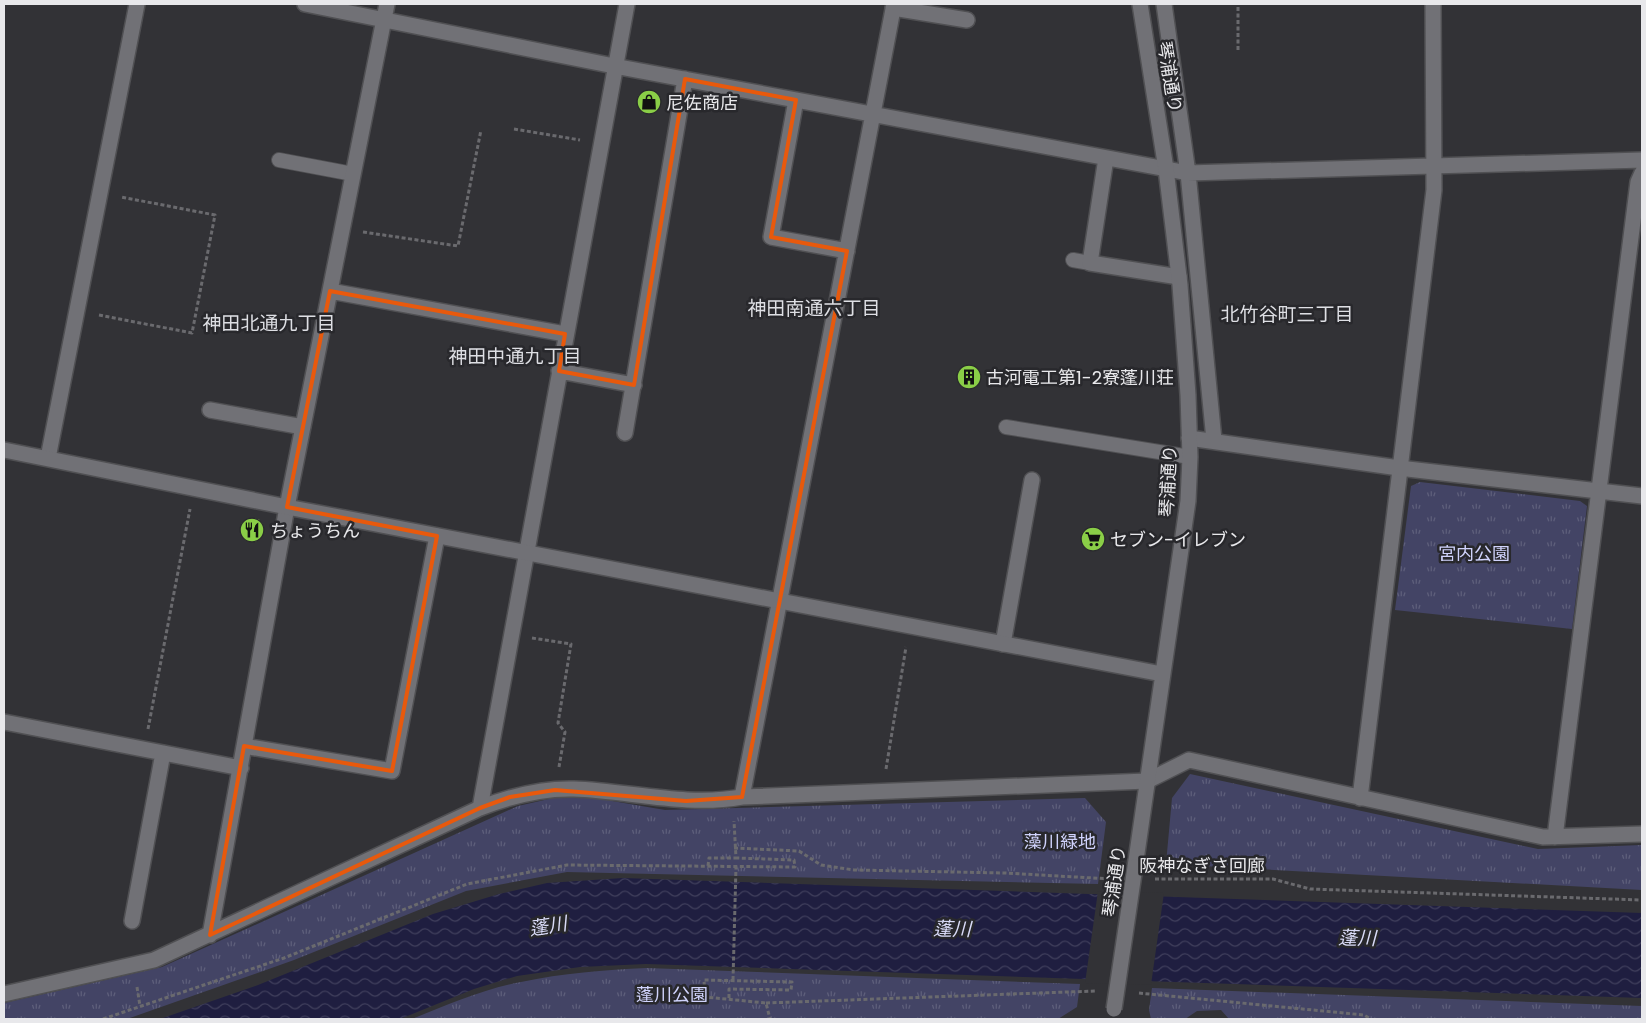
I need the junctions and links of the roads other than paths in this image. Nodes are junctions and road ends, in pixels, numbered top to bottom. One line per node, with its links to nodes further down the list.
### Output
1 (137, 4): 39 (street)
2 (305, 4): 9 (street)
3 (387, 4): 9 (street)
4 (627, 4): 11 (street)
5 (1140, 4): 19 (street, 琴浦通り)
6 (1164, 4): 22 (street)
7 (1434, 4): 18 (street)
8 (893, 6): 10 (street); 14 (street)
9 (384, 19): 11 (street); 21 (street)
10 (967, 20)
11 (614, 66): 12 (street); 28 (street)
12 (685, 79): 13 (street); 30 (street)
13 (796, 100): 14 (street); 23 (street)
14 (872, 114): 15 (street); 23 (street)
15 (1106, 158): 19 (street); 25 (street)
16 (279, 160): 21 (lane)
17 (1642, 160): 18 (street)
18 (1435, 167): 22 (street); 40 (street)
19 (1166, 169): 22 (street); 26 (street, 琴浦通り)
20 (1642, 173): 42 (street)
21 (353, 174): 27 (street)
22 (1188, 174): 36 (street)
23 (847, 251): 47 (street)
24 (1074, 260): 25 (lane)
25 (1090, 263): 26 (street)
26 (1179, 277): 35 (street, 琴浦通り)
27 (330, 291): 28 (street); 32 (street)
28 (565, 334): 29 (street)
29 (560, 371): 30 (street); 46 (street)
30 (634, 386): 34 (street)
31 (210, 410): 32 (street)
32 (303, 427): 44 (street)
33 (1006, 427): 38 (lane)
34 (625, 433)
35 (1190, 438): 36 (street); 38 (street, 琴浦通り)
36 (1214, 440): 40 (street)
37 (4, 450): 39 (street)
38 (1190, 457): 49 (street, 琴浦通り)
39 (48, 458): 44 (street)
40 (1399, 468): 42 (street); 56 (street)
41 (1032, 480): 48 (street)
42 (1600, 491): 43 (street); 59 (street)
43 (1642, 496)
44 (287, 508): 45 (street); 51 (street)
45 (437, 536): 46 (street); 51 (street)
46 (527, 552): 47 (street); 57 (street)
47 (781, 601): 48 (street); 55 (street)
48 (1003, 644): 49 (street)
49 (1162, 674): 54 (street, 琴浦通り)
50 (4, 722): 52 (street)
51 (244, 746): 53 (street)
52 (163, 753): 53 (street); 60 (street)
53 (240, 768): 61 (street)
54 (1147, 781): 55 (street); 56 (street); 63 (street, 琴浦通り, bridge)
55 (738, 798): 57 (street)
56 (1360, 798): 59 (street)
57 (480, 808): 61 (street)
58 (1642, 834): 59 (street)
59 (1556, 837)
60 (132, 921)
61 (210, 935): 62 (street)
62 (4, 994)
63 (1114, 1014)

